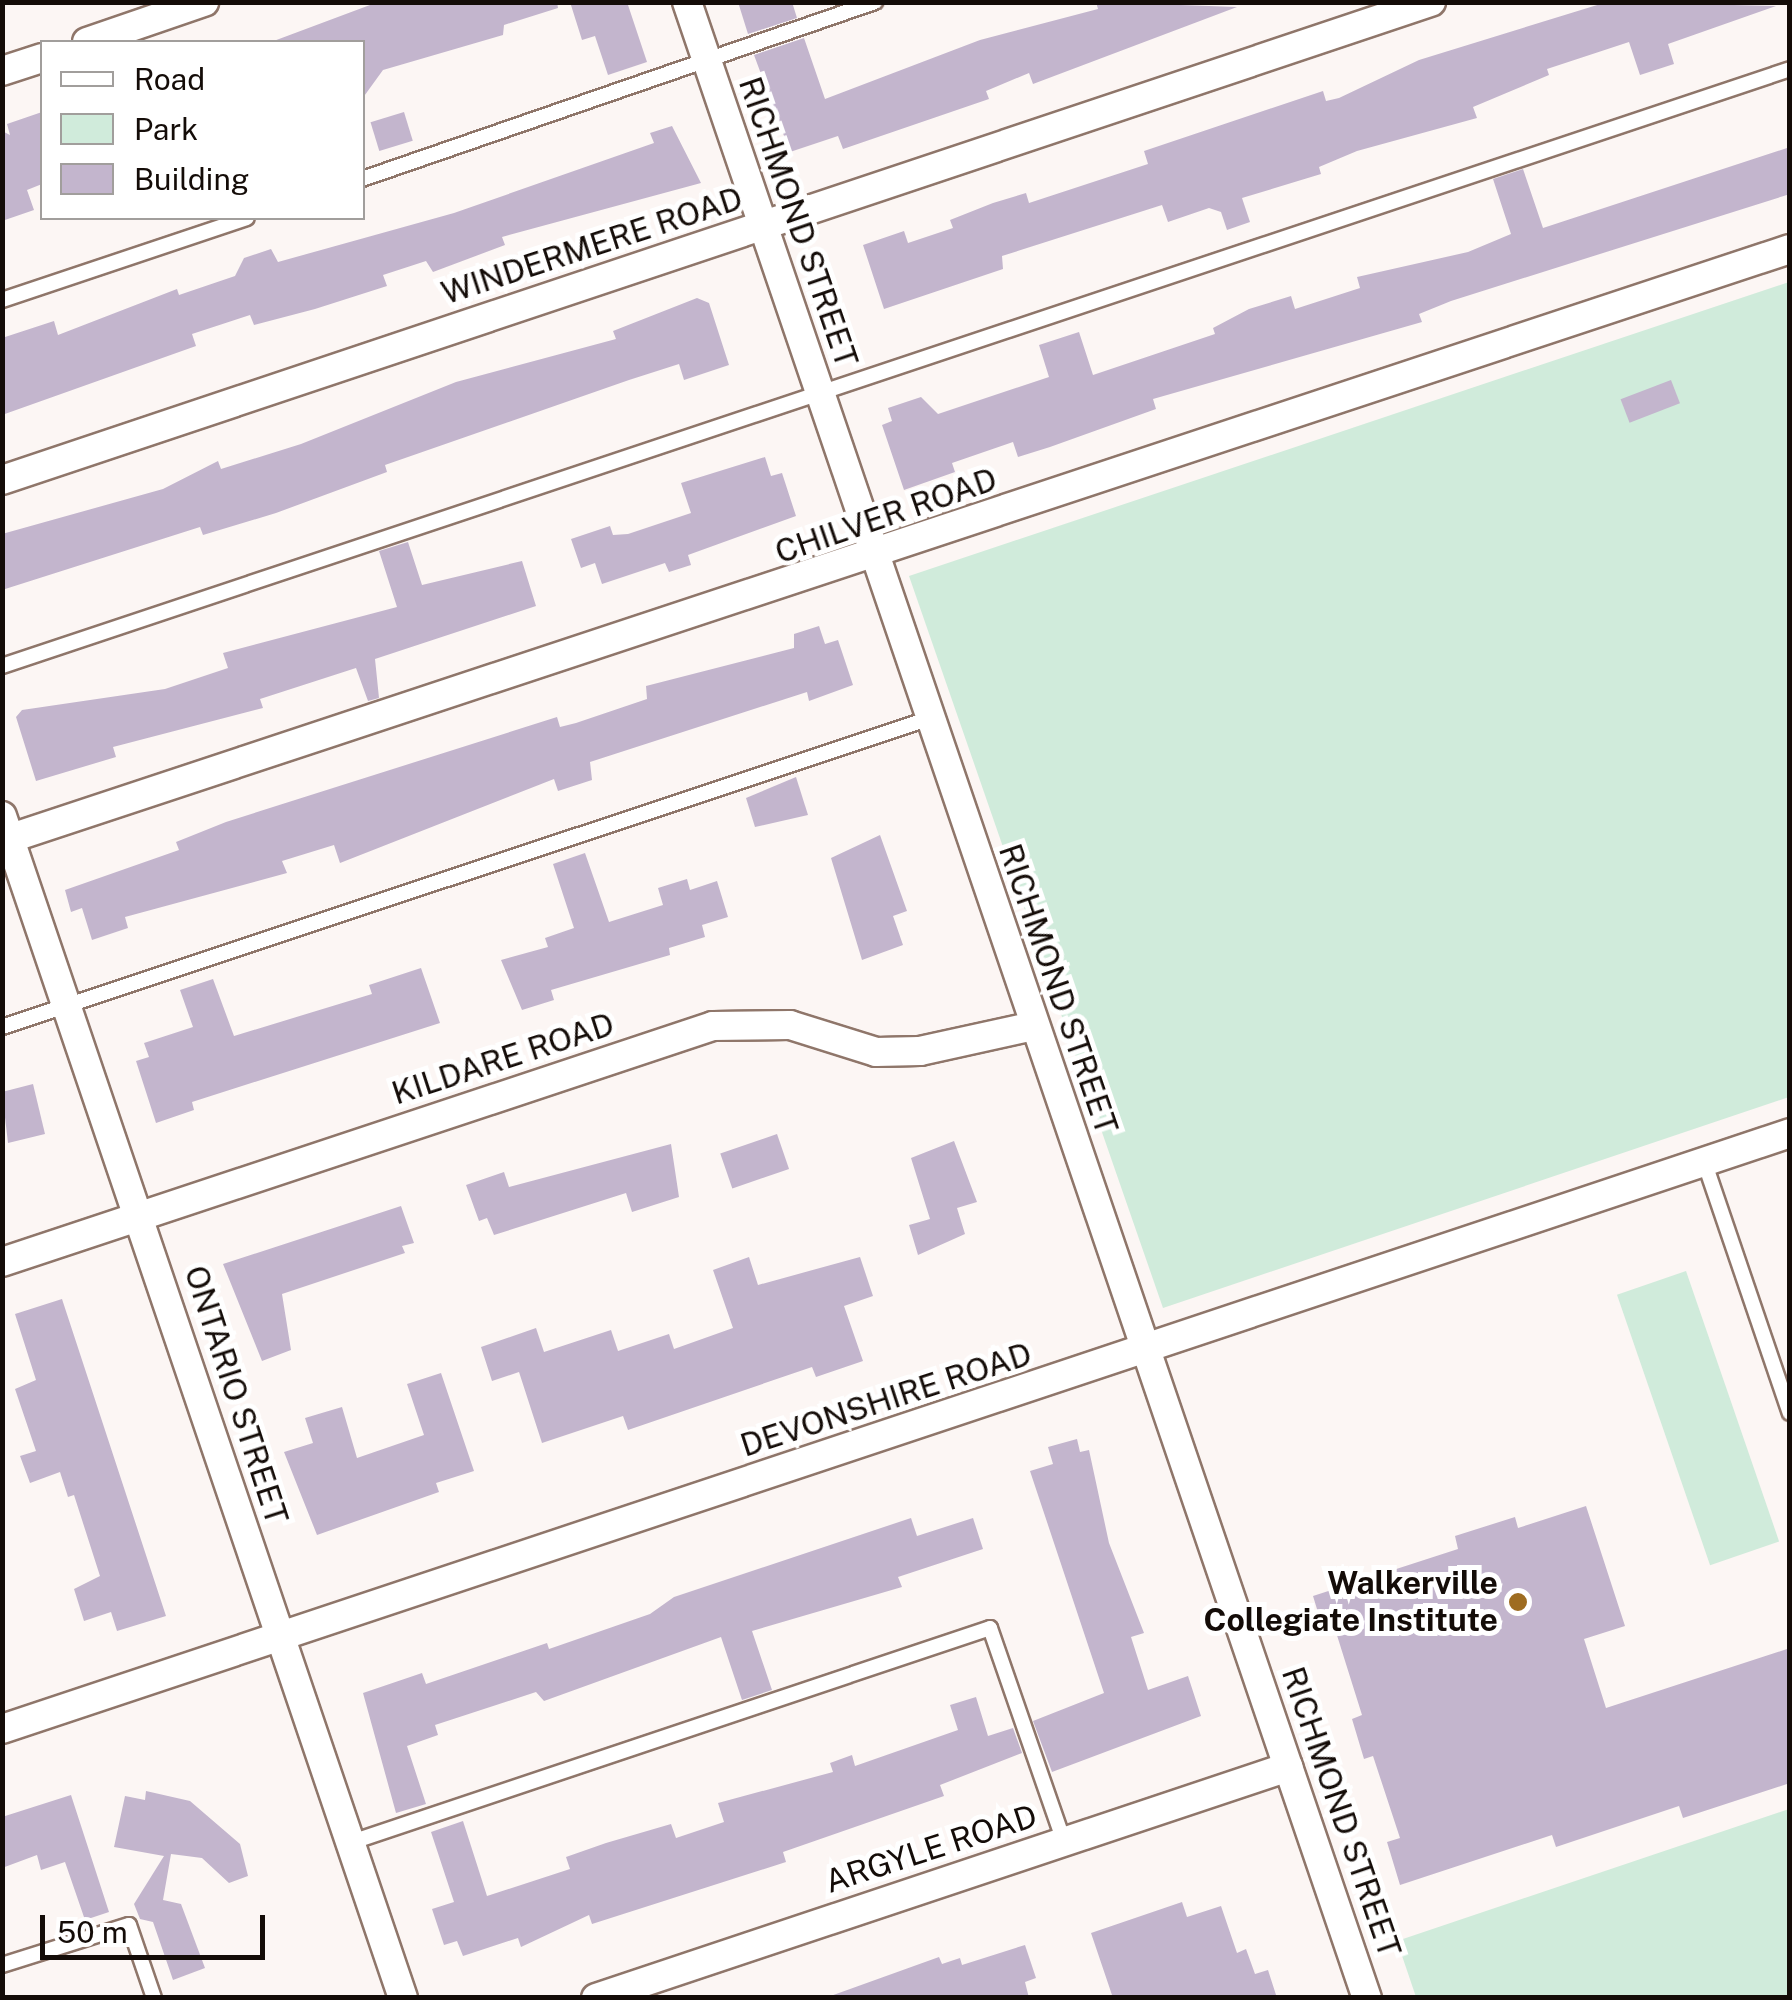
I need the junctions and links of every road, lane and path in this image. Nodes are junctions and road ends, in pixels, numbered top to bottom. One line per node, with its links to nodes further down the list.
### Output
1 (204, 2): 5 (street)
2 (686, 2): 7 (street, RICHMOND STREET)
3 (875, 2): 7 (lane)
4 (1431, 2): 12 (street, WINDERMERE ROAD)
5 (93, 40)
6 (40, 59): 9 (street)
7 (707, 63): 10 (lane); 12 (street, RICHMOND STREET)
8 (1790, 69): 15 (lane)
9 (2, 72)
10 (365, 178)
11 (242, 220): 14 (lane)
12 (763, 226): 15 (street, RICHMOND STREET); 16 (street, WINDERMERE ROAD)
13 (1790, 249): 17 (street, CHILVER ROAD)
14 (2, 300)
15 (820, 394): 17 (street, RICHMOND STREET); 18 (lane)
16 (2, 480)
17 (875, 558): 19 (street, RICHMOND STREET); 20 (street, CHILVER ROAD)
18 (2, 666)
19 (928, 720): 21 (lane); 22 (street, RICHMOND STREET)
20 (5, 831): 21 (street, ONTARIO STREET)
21 (67, 1006): 23 (lane); 26 (street, ONTARIO STREET)
22 (1034, 1026): 26 (street, KILDARE ROAD); 28 (street, RICHMOND STREET)
23 (2, 1027)
24 (1790, 1133): 25 (street, DEVONSHIRE ROAD)
25 (1704, 1161): 28 (street, DEVONSHIRE ROAD); 29 (lane)
26 (138, 1217): 27 (street, KILDARE ROAD); 30 (street, ONTARIO STREET)
27 (2, 1262)
28 (1145, 1352): 30 (street, DEVONSHIRE ROAD); 32 (street, RICHMOND STREET)
29 (1790, 1413)
30 (280, 1638): 31 (street, DEVONSHIRE ROAD); 34 (street, ONTARIO STREET)
31 (2, 1728)
32 (1288, 1767): 33 (street, ARGYLE ROAD); 39 (street, RICHMOND STREET)
33 (1064, 1842): 34 (lane); 38 (street, ARGYLE ROAD)
34 (349, 1843): 37 (street, ONTARIO STREET)
35 (2, 1964): 36 (lane)
36 (154, 1998)
37 (402, 1998)
38 (596, 1998)
39 (1368, 1998)

